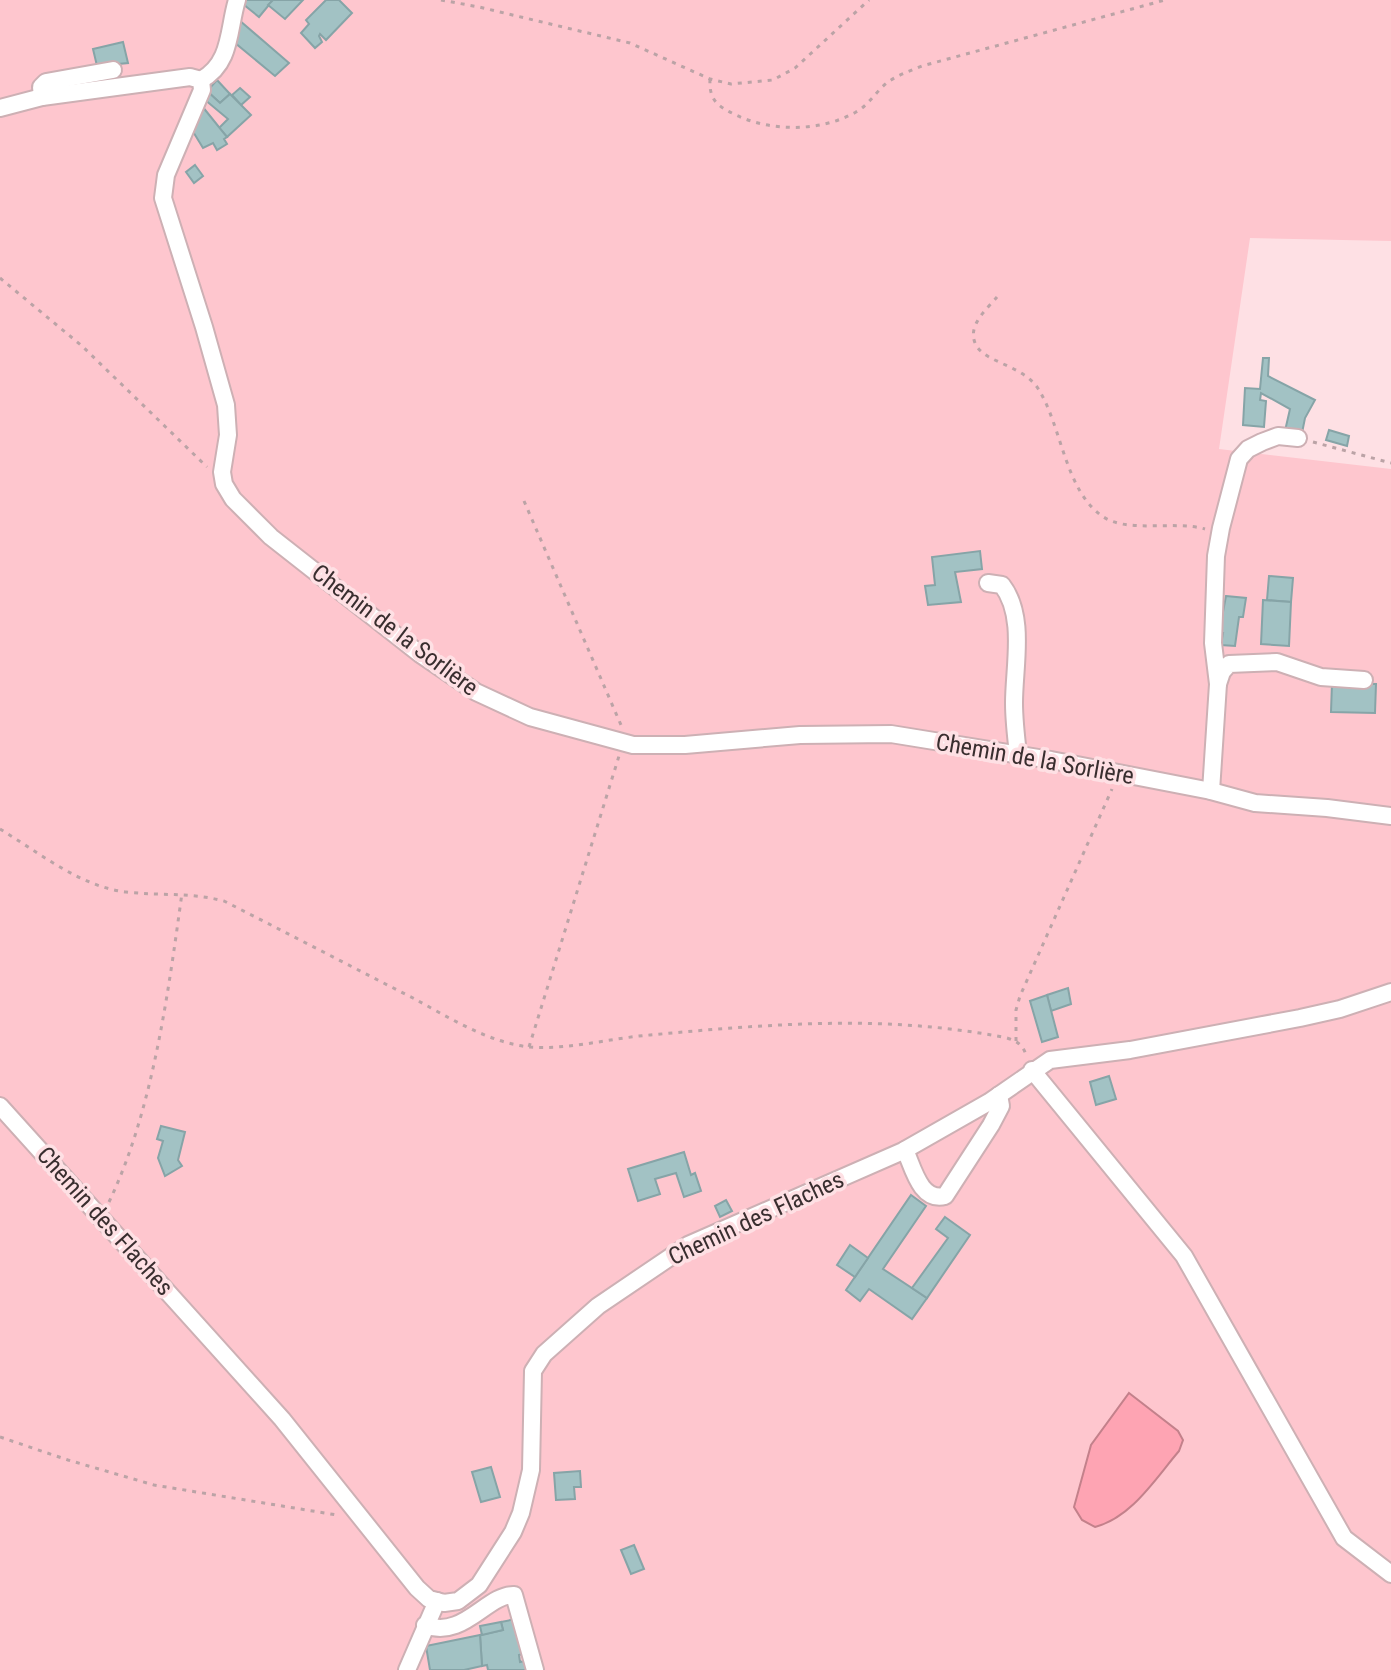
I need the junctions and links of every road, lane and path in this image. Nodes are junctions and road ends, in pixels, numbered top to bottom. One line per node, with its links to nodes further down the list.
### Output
1 (237, 0): 7 (street)
2 (441, 0): 6 (path)
3 (869, 0): 6 (path)
4 (1165, 0): 6 (path)
5 (113, 70): 8 (street)
6 (710, 79)
7 (201, 80): 8 (street); 14 (street)
8 (42, 97): 9 (street)
9 (0, 108)
10 (0, 278): 14 (path)
11 (997, 297): 16 (path)
12 (1298, 438): 13 (path); 16 (street)
13 (1391, 463)
14 (222, 472): 20 (street, Chemin de la Sorlière)
15 (524, 501): 20 (path)
16 (1220, 534): 19 (street)
17 (988, 583): 21 (street)
18 (1364, 680): 19 (street)
19 (1218, 684): 23 (street)
20 (622, 743): 21 (street, Chemin de la Sorlière); 29 (path)
21 (1018, 754): 22 (street, Chemin de la Sorlière)
22 (1115, 773): 23 (street, Chemin de la Sorlière); 28 (path)
23 (1211, 791): 24 (street, Chemin de la Sorlière)
24 (1391, 816)
25 (0, 829): 26 (path)
26 (182, 893): 29 (path); 34 (path)
27 (1391, 992): 30 (street, Chemin des Flaches)
28 (1016, 1041): 29 (path); 30 (path)
29 (529, 1047)
30 (1032, 1070): 31 (street, Chemin des Flaches); 37 (street)
31 (999, 1095): 33 (street, Chemin des Flaches); 33 (street)
32 (0, 1106): 34 (street, Chemin des Flaches)
33 (905, 1150): 38 (street, Chemin des Flaches)
34 (102, 1216): 36 (street, Chemin des Flaches)
35 (0, 1437): 36 (path)
36 (356, 1510): 38 (street, Chemin des Flaches)
37 (1391, 1574)
38 (437, 1601): 39 (street)
39 (425, 1625): 40 (street); 41 (street)
40 (407, 1670)
41 (535, 1670)

